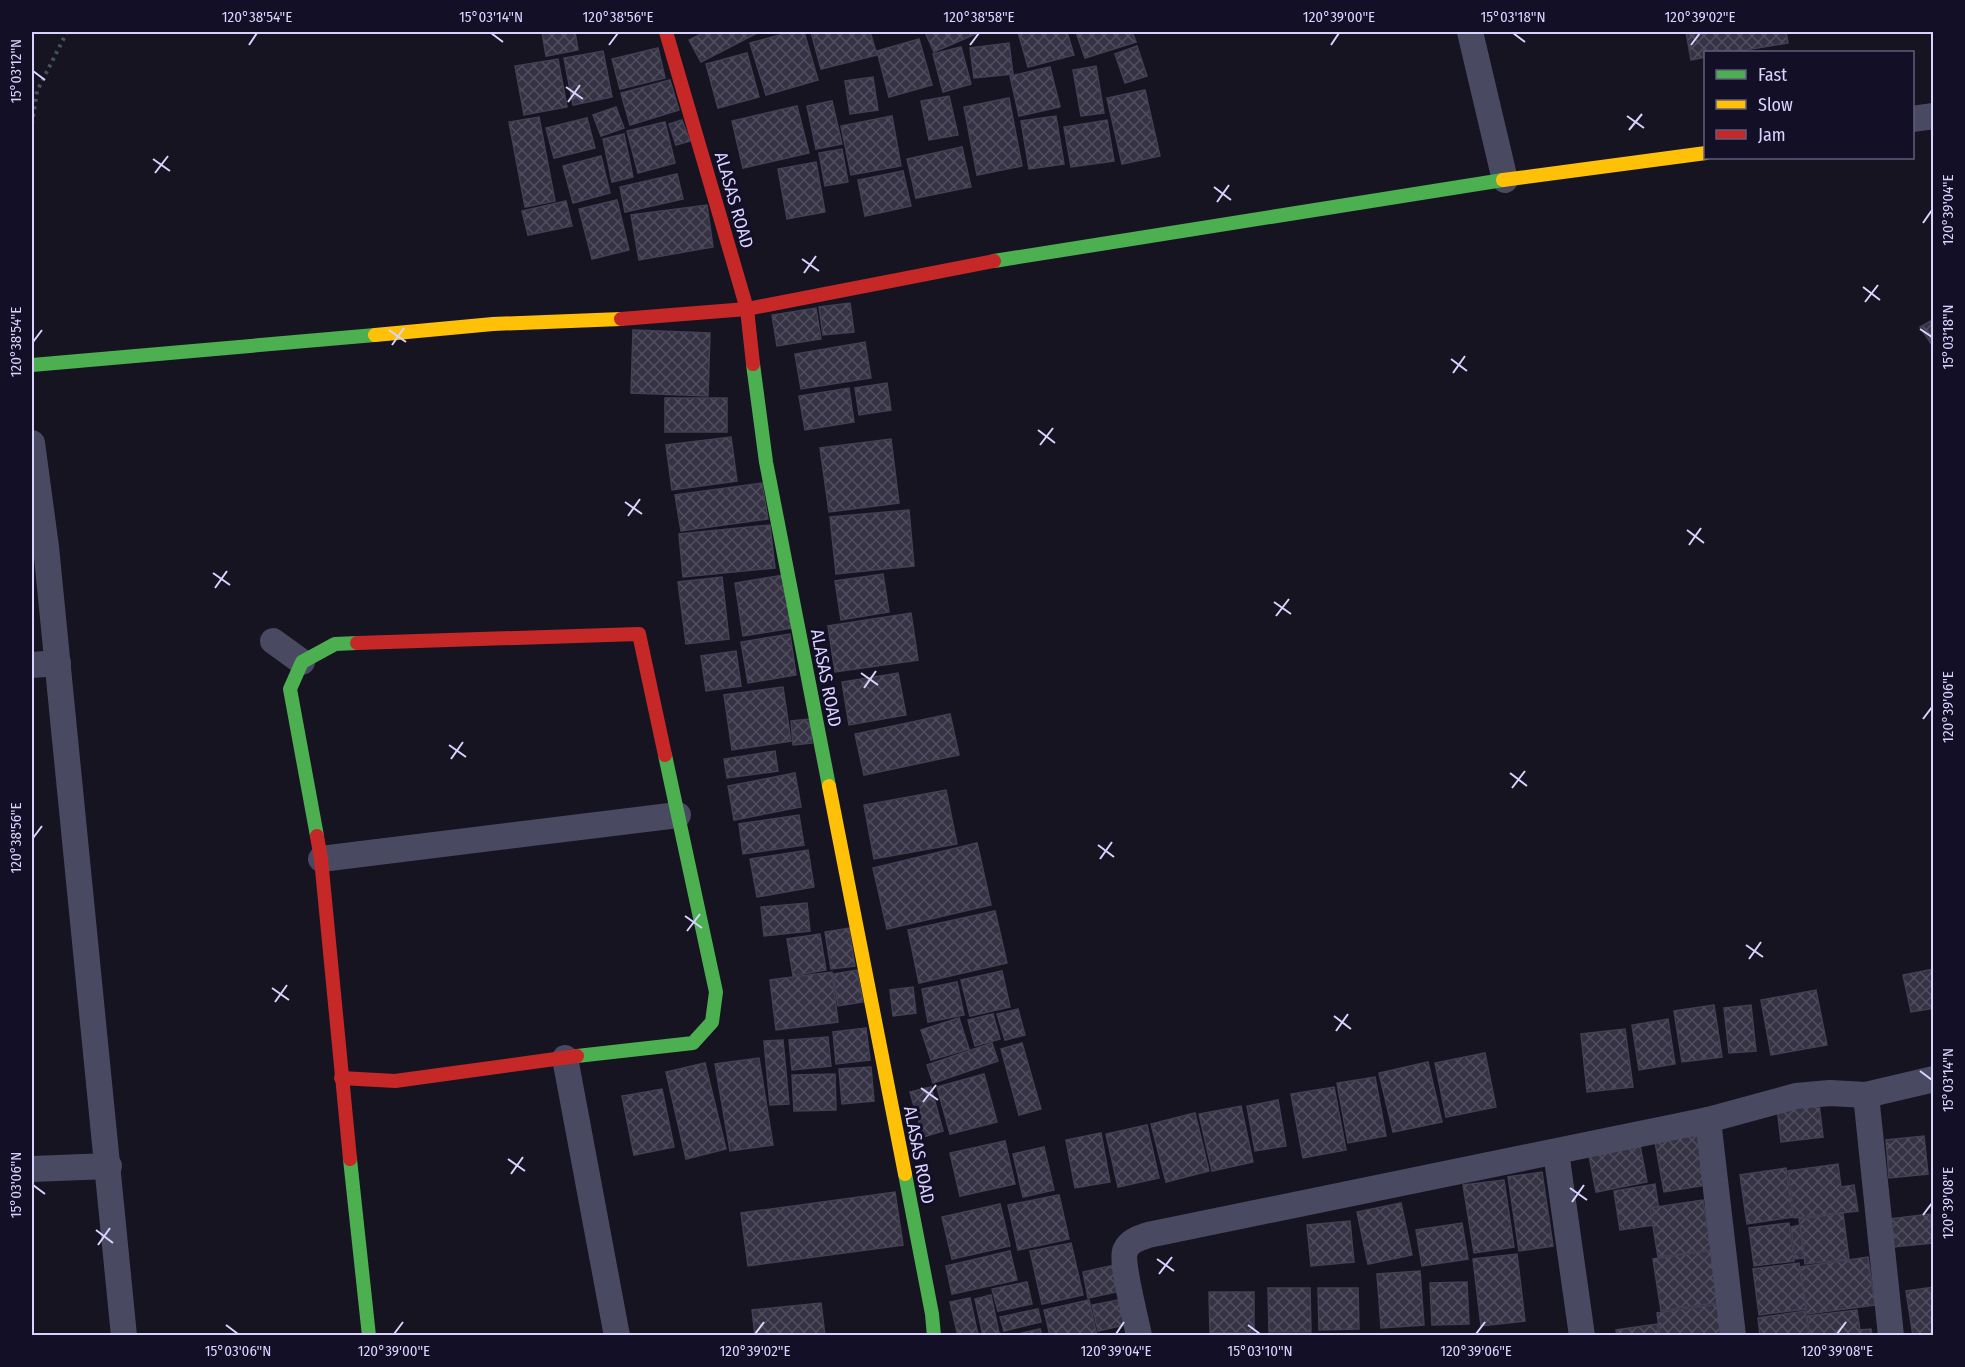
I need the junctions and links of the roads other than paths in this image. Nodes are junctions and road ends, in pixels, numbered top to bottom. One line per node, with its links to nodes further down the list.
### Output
1 (666, 32): 7 (street, ALASAS ROAD)
2 (1470, 32): 6 (street)
3 (1934, 116): 4 (street)
4 (1914, 119)
5 (1704, 153): 6 (street)
6 (1506, 180): 7 (street)
7 (747, 309): 8 (street); 27 (street, ALASAS ROAD)
8 (32, 365)
9 (32, 443): 12 (street)
10 (273, 641): 11 (street)
11 (302, 662): 14 (street); 15 (street)
12 (58, 663): 13 (street); 22 (street)
13 (32, 665)
14 (678, 815): 15 (street); 16 (street)
15 (321, 859): 17 (street)
16 (565, 1058): 17 (street); 26 (street)
17 (341, 1078): 25 (street)
18 (1934, 1079): 19 (street)
19 (1866, 1095): 20 (street); 31 (street)
20 (1708, 1120): 21 (street); 30 (street)
21 (1556, 1152): 28 (street); 29 (street)
22 (109, 1166): 23 (street); 24 (street)
23 (32, 1169)
24 (124, 1335)
25 (369, 1335)
26 (617, 1335)
27 (934, 1335)
28 (1139, 1335)
29 (1582, 1335)
30 (1732, 1335)
31 (1892, 1335)

